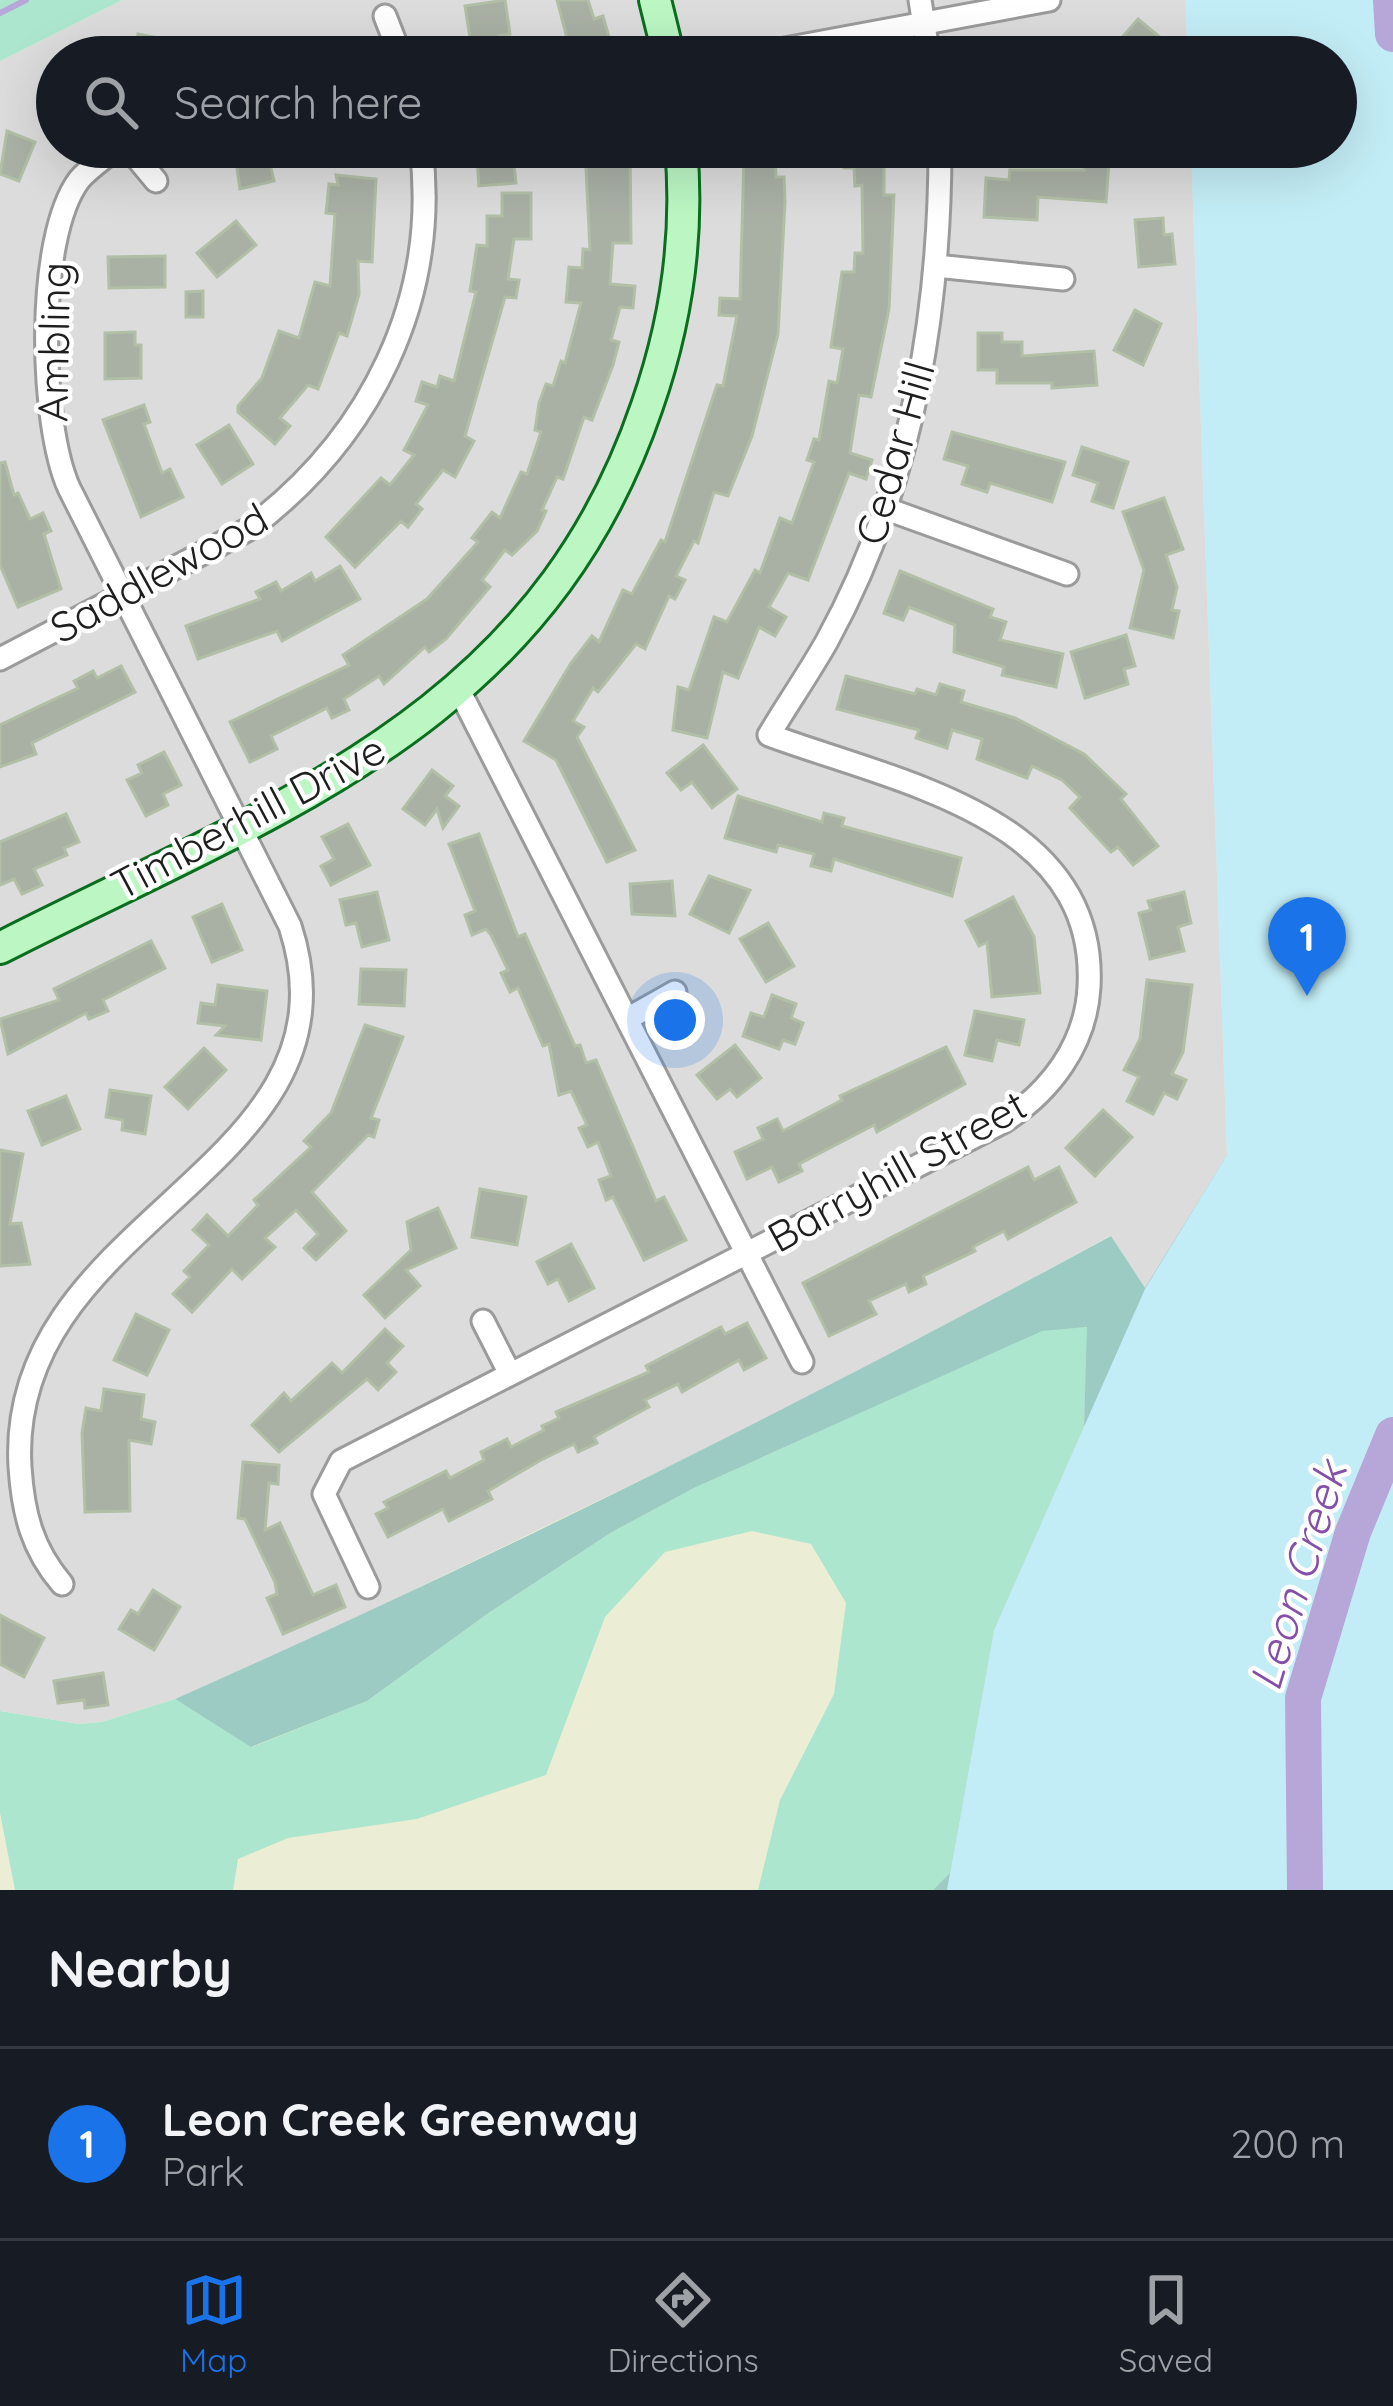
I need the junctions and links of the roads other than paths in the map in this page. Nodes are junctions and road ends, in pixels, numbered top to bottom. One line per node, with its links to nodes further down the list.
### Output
1 (655, 0): 7 (street)
2 (920, 0): 5 (street)
3 (1049, 0): 5 (street)
4 (385, 16): 6 (street)
5 (924, 23): 8 (street); 9 (street)
6 (393, 36)
7 (664, 36)
8 (854, 36)
9 (926, 36)
10 (93, 168): 20 (street, Ambling)
11 (145, 168): 15 (street, Ambling)
12 (422, 168): 20 (street, Saddlewood)
13 (681, 168): 22 (street, Timberhill Drive)
14 (939, 168): 16 (street, Cedar Hill)
15 (156, 181)
16 (936, 266): 17 (street); 18 (street, Cedar Hill)
17 (1063, 279)
18 (884, 508): 19 (street); 23 (street, Cedar Hill)
19 (1067, 574)
20 (124, 596): 21 (street, Saddlewood); 24 (street, Ambling)
21 (0, 659)
22 (459, 690): 24 (street, Timberhill Drive); 27 (street)
23 (769, 735): 28 (street, Barryhill Street)
24 (241, 825): 25 (street, Timberhill Drive); 32 (street, Ambling)
25 (0, 948)
26 (675, 992): 27 (street)
27 (629, 1018): 28 (street)
28 (750, 1251): 30 (street); 31 (street, Barryhill Street)
29 (483, 1321): 31 (street)
30 (802, 1361)
31 (510, 1374): 33 (street, Barryhill Street)
32 (62, 1585)
33 (368, 1587)

